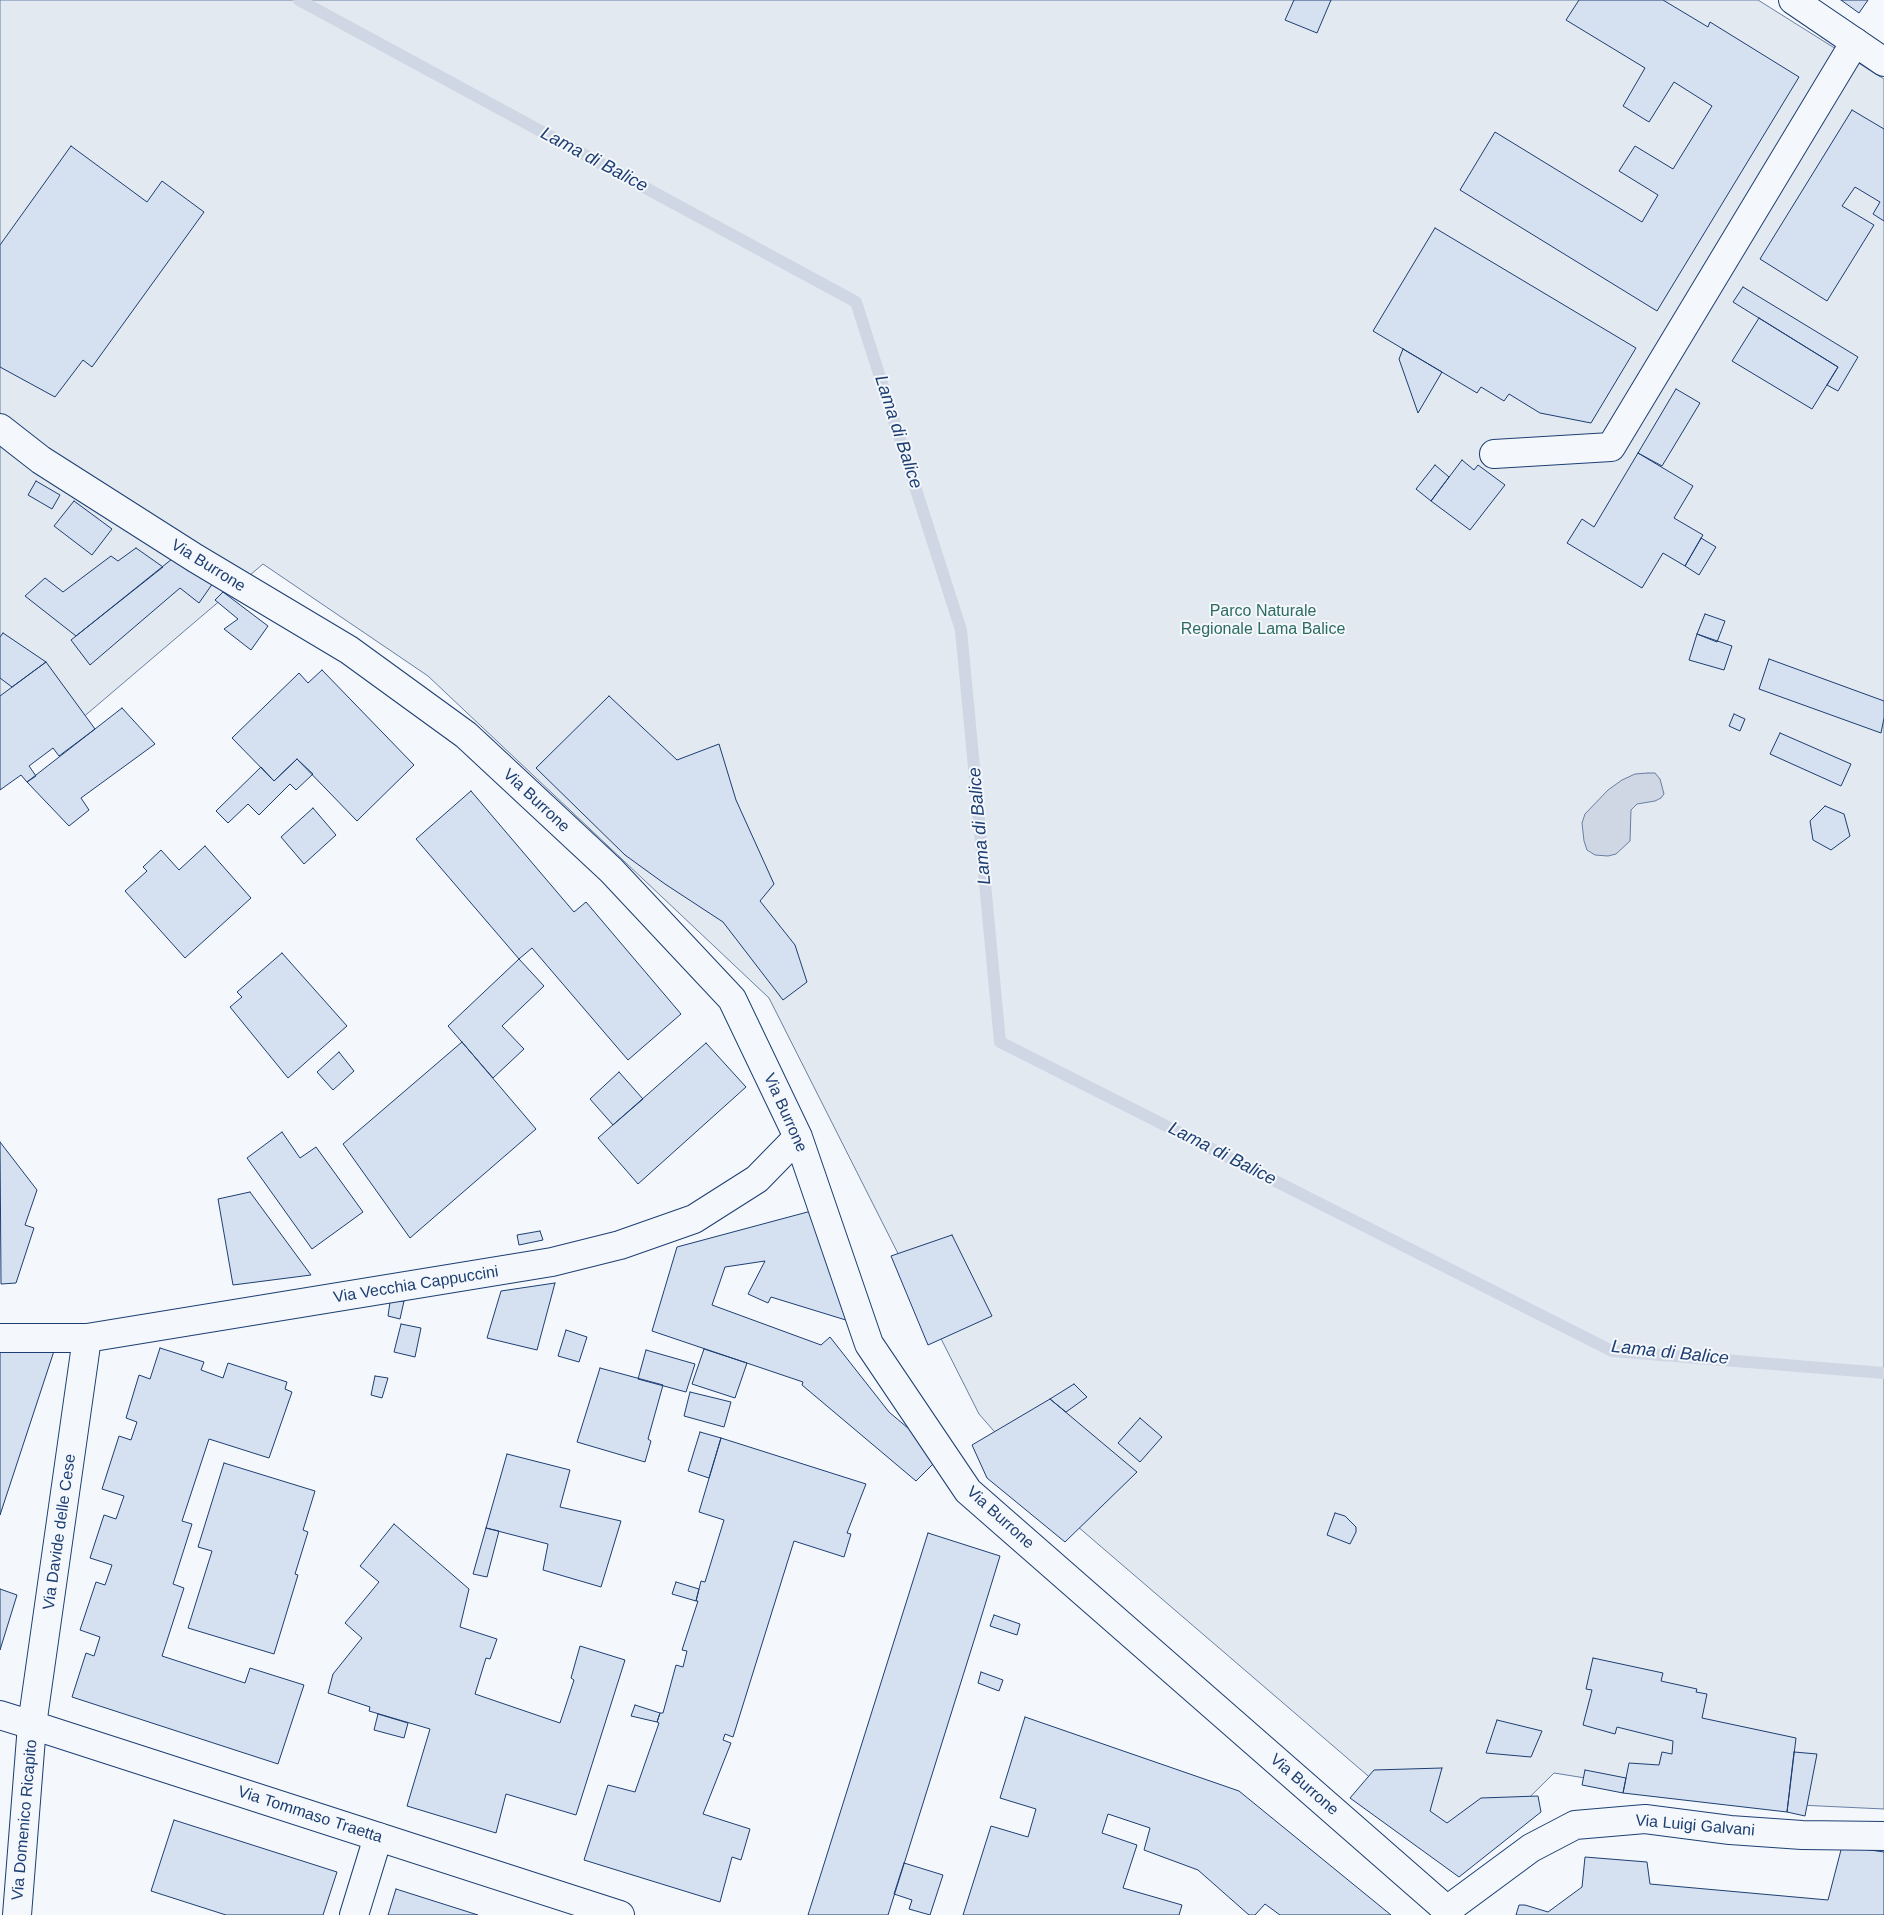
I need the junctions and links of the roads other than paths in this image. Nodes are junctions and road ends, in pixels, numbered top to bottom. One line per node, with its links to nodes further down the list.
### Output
1 (1792, 0): 2 (street)
2 (1855, 42): 3 (street); 5 (street)
3 (1884, 62)
4 (0, 428): 6 (street, Via Burrone)
5 (1494, 454)
6 (798, 1137): 8 (street, Via Vecchia Cappuccini); 13 (street, Via Burrone)
7 (0, 1338): 8 (street, Via Vecchia Cappuccini)
8 (87, 1338): 10 (street, Via Davide delle Cese)
9 (0, 1716): 10 (street, Via Tommaso Traetta)
10 (32, 1726): 12 (street, Via Tommaso Traetta); 15 (street, Via Domenico Ricapito)
11 (1884, 1836): 13 (street, Via Luigi Galvani)
12 (378, 1837): 14 (street, Via Tommaso Traetta); 16 (street)
13 (1446, 1912)
14 (608, 1913)
15 (17, 1915)
16 (354, 1915)

